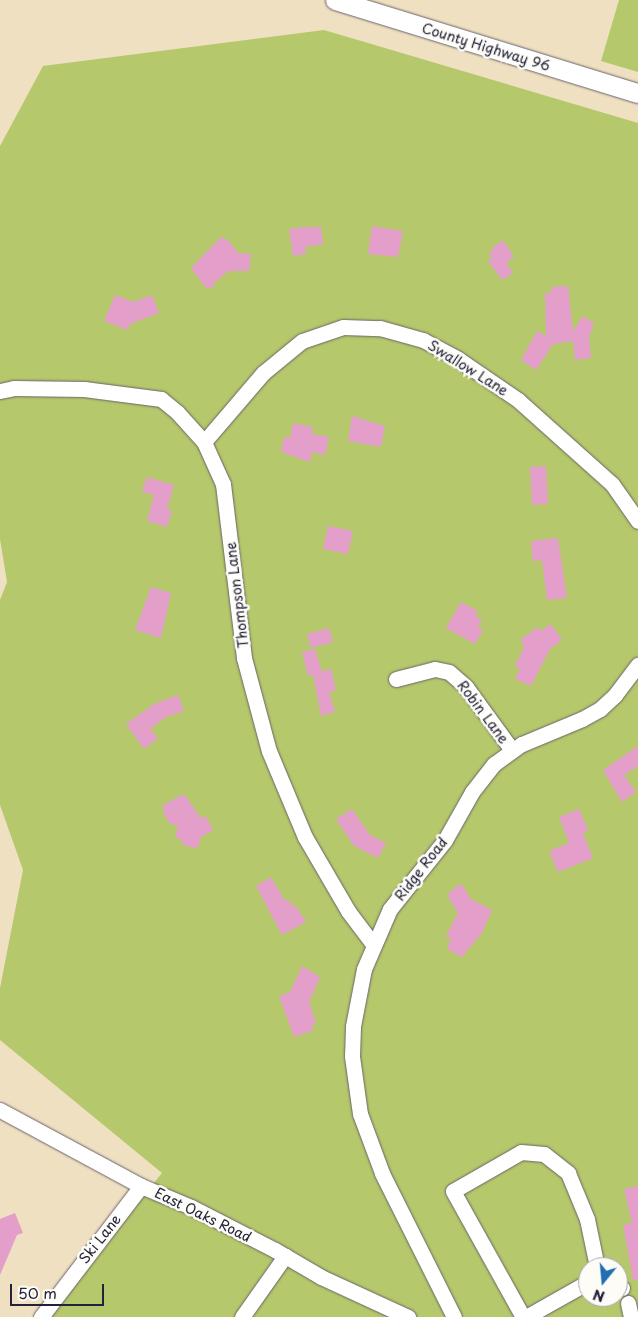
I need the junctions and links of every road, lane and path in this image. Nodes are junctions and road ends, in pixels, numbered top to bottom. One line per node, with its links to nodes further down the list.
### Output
1 (335, 0): 2 (main road, County Highway 96)
2 (638, 93)
3 (0, 391): 4 (street, Thompson Lane)
4 (204, 442): 5 (street, Swallow Lane); 9 (street, Thompson Lane)
5 (638, 521)
6 (635, 675): 8 (street, Ridge Road)
7 (396, 679): 8 (street, Robin Lane)
8 (512, 750): 9 (street, Ridge Road)
9 (373, 944): 18 (street, Ridge Road)
10 (0, 1110): 11 (street, East Oaks Road)
11 (141, 1186): 12 (street, East Oaks Road); 15 (street, Ski Lane)
12 (285, 1256): 16 (street); 17 (street, East Oaks Road)
13 (595, 1257): 19 (street)
14 (578, 1288): 19 (street)
15 (41, 1317)
16 (242, 1317)
17 (406, 1317)
18 (454, 1317)
19 (525, 1317)

